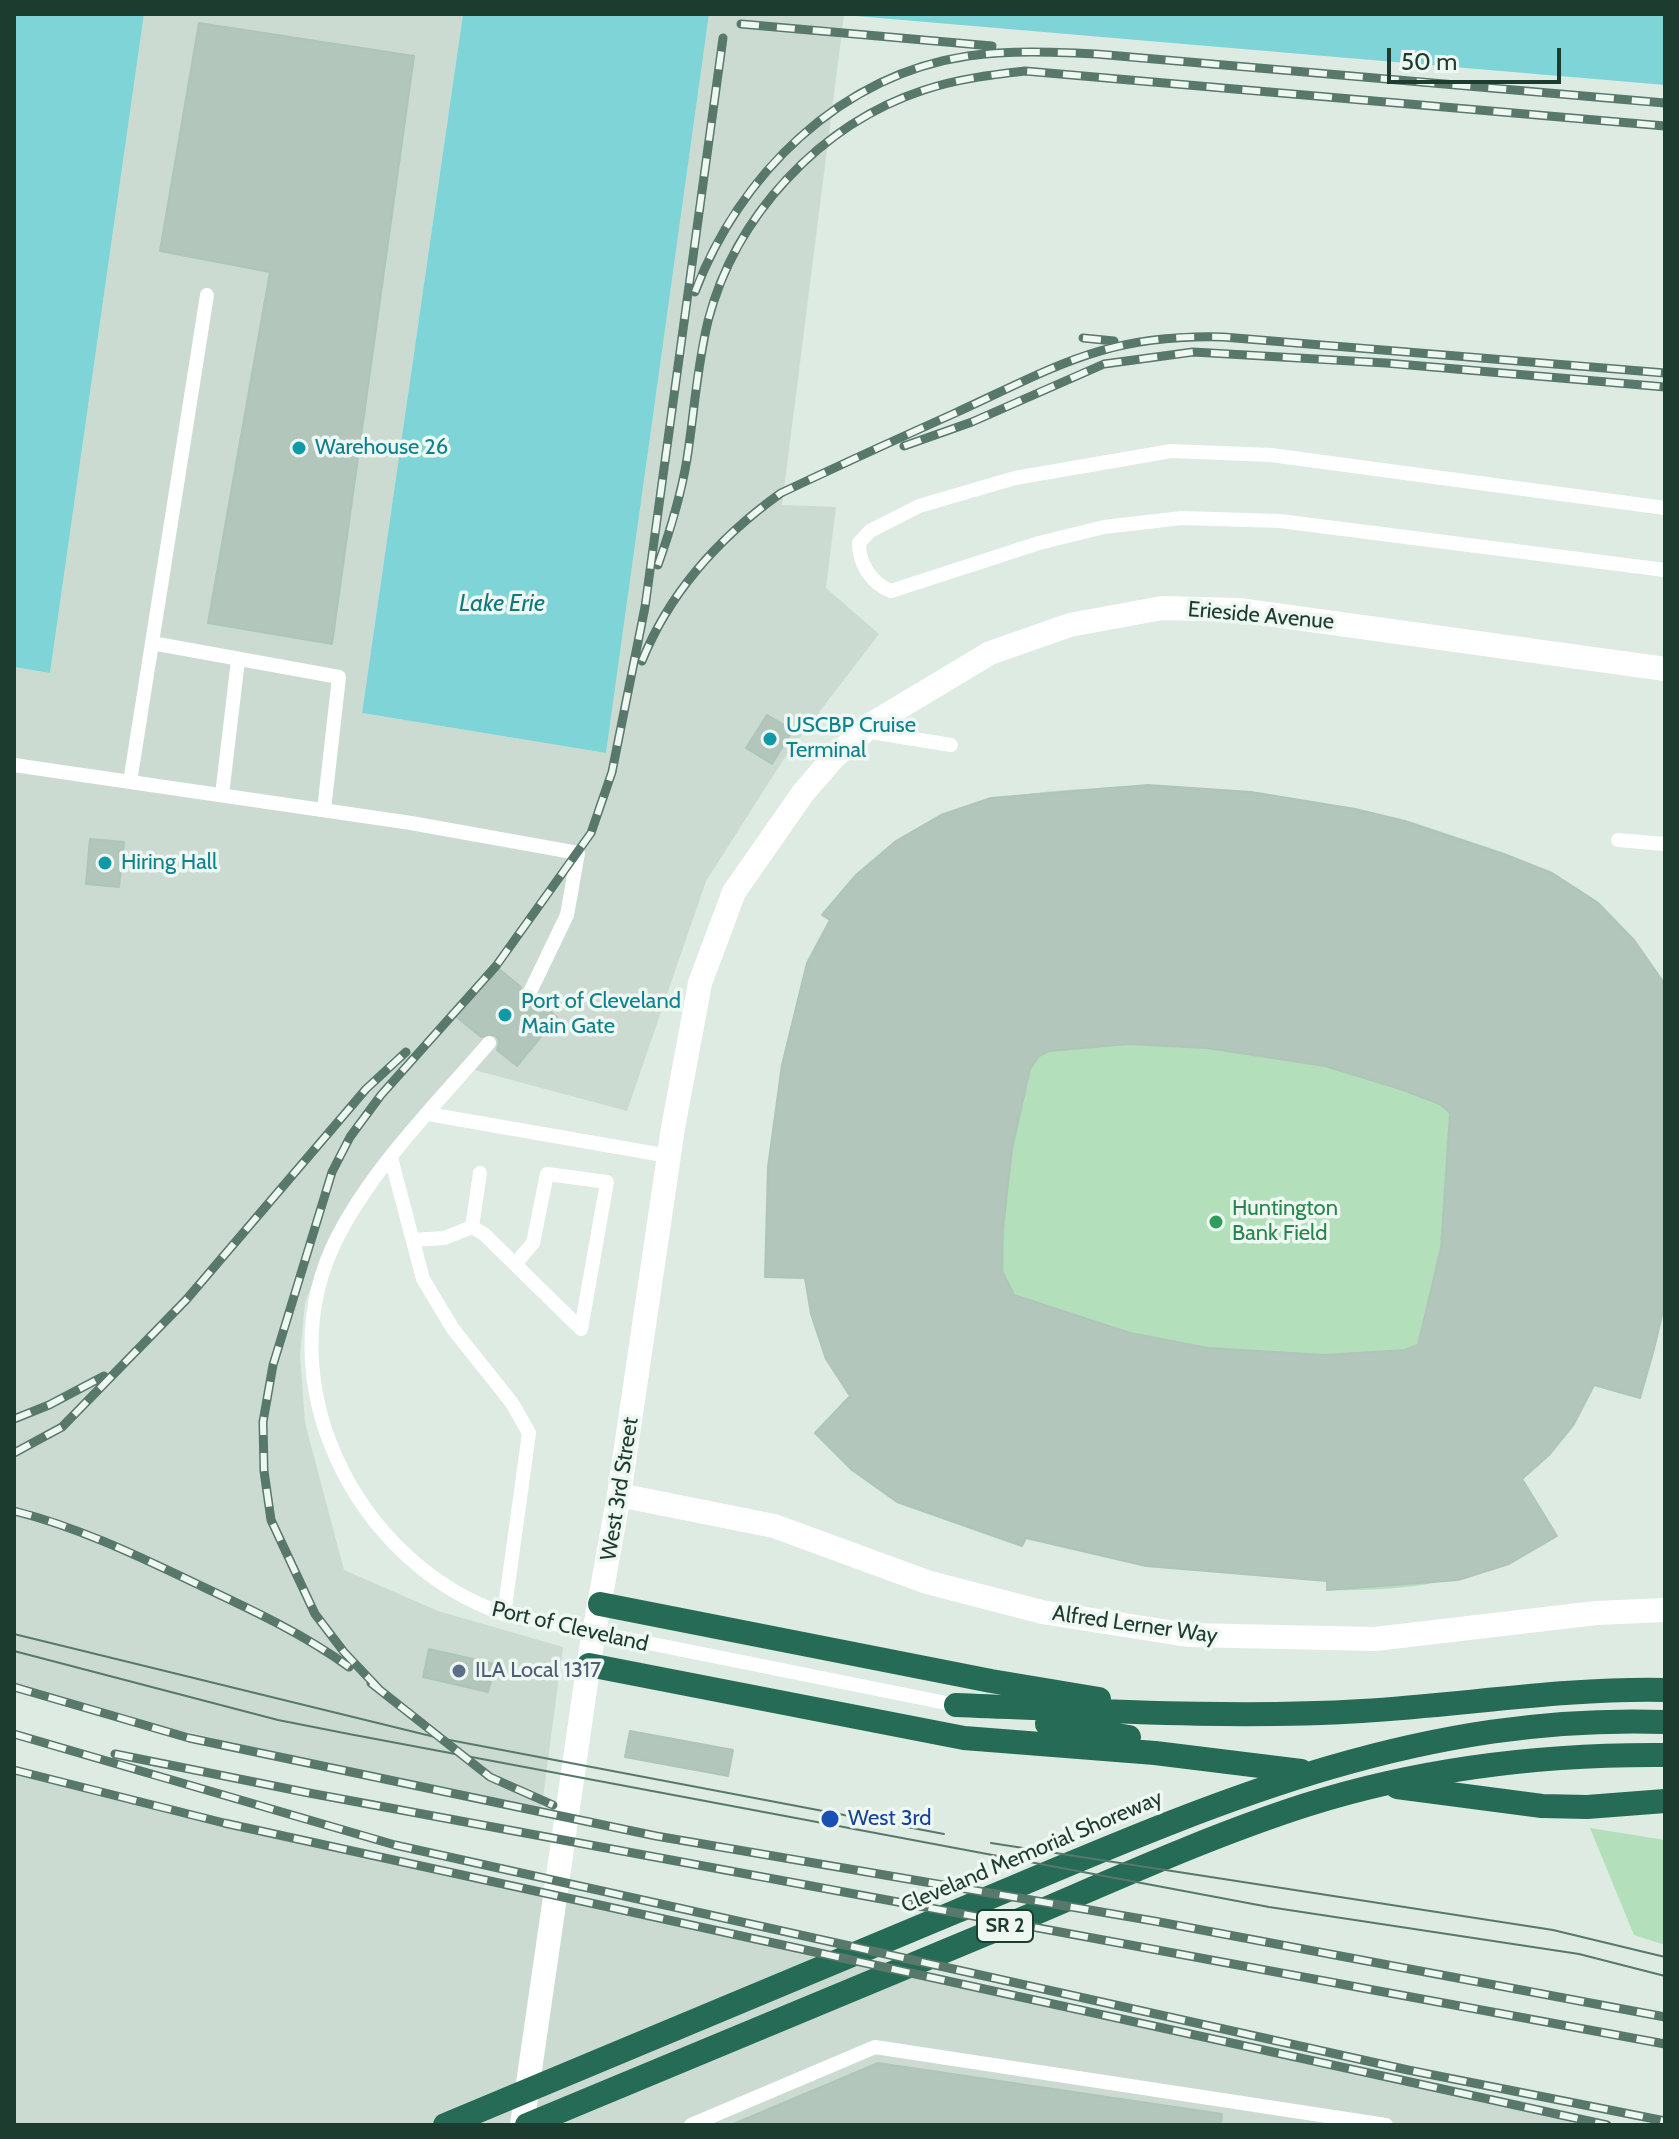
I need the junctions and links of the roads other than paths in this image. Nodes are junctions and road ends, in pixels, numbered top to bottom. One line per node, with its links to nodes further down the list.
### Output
1 (207, 295): 4 (lane)
2 (1665, 508): 3 (lane)
3 (1665, 570)
4 (152, 643): 5 (lane); 10 (lane)
5 (238, 660): 11 (lane); 12 (lane)
6 (1665, 669): 7 (street, Erieside Avenue)
7 (865, 731): 8 (lane); 15 (street, Erieside Avenue)
8 (951, 745)
9 (14, 765): 10 (lane)
10 (130, 782): 11 (lane)
11 (222, 795): 12 (lane)
12 (324, 810): 16 (lane)
13 (1618, 840): 14 (lane)
14 (1665, 844)
15 (752, 863): 19 (street, West 3rd Street)
16 (529, 994)
17 (489, 1043): 18 (lane, Port of Cleveland)
18 (428, 1114): 19 (lane); 20 (lane, Port of Cleveland)
19 (669, 1156): 25 (street, West 3rd Street)
20 (391, 1158): 23 (lane); 28 (lane, Port of Cleveland)
21 (480, 1173): 22 (lane)
22 (472, 1227): 23 (lane); 24 (lane)
23 (413, 1240): 28 (lane)
24 (515, 1264): 24 (lane)
25 (619, 1495): 26 (street, West 3rd Street); 27 (street, Alfred Lerner Way)
26 (599, 1608): 29 (street, West 3rd Street); 32 (highway)
27 (1665, 1610)
28 (504, 1614): 31 (lane, Port of Cleveland)
29 (590, 1660): 35 (highway); 38 (street, West 3rd Street)
30 (1665, 1690): 32 (highway)
31 (956, 1705): 32 (highway); 35 (highway)
32 (1209, 1712)
33 (1665, 1722): 37 (highway, Cleveland Memorial Shoreway / SR 2)
34 (1665, 1755): 38 (highway, SR 2)
35 (1245, 1762): 36 (highway)
36 (1665, 1801)
37 (445, 2125)
38 (524, 2125)
39 (691, 2125): 40 (lane)
40 (1386, 2125)

